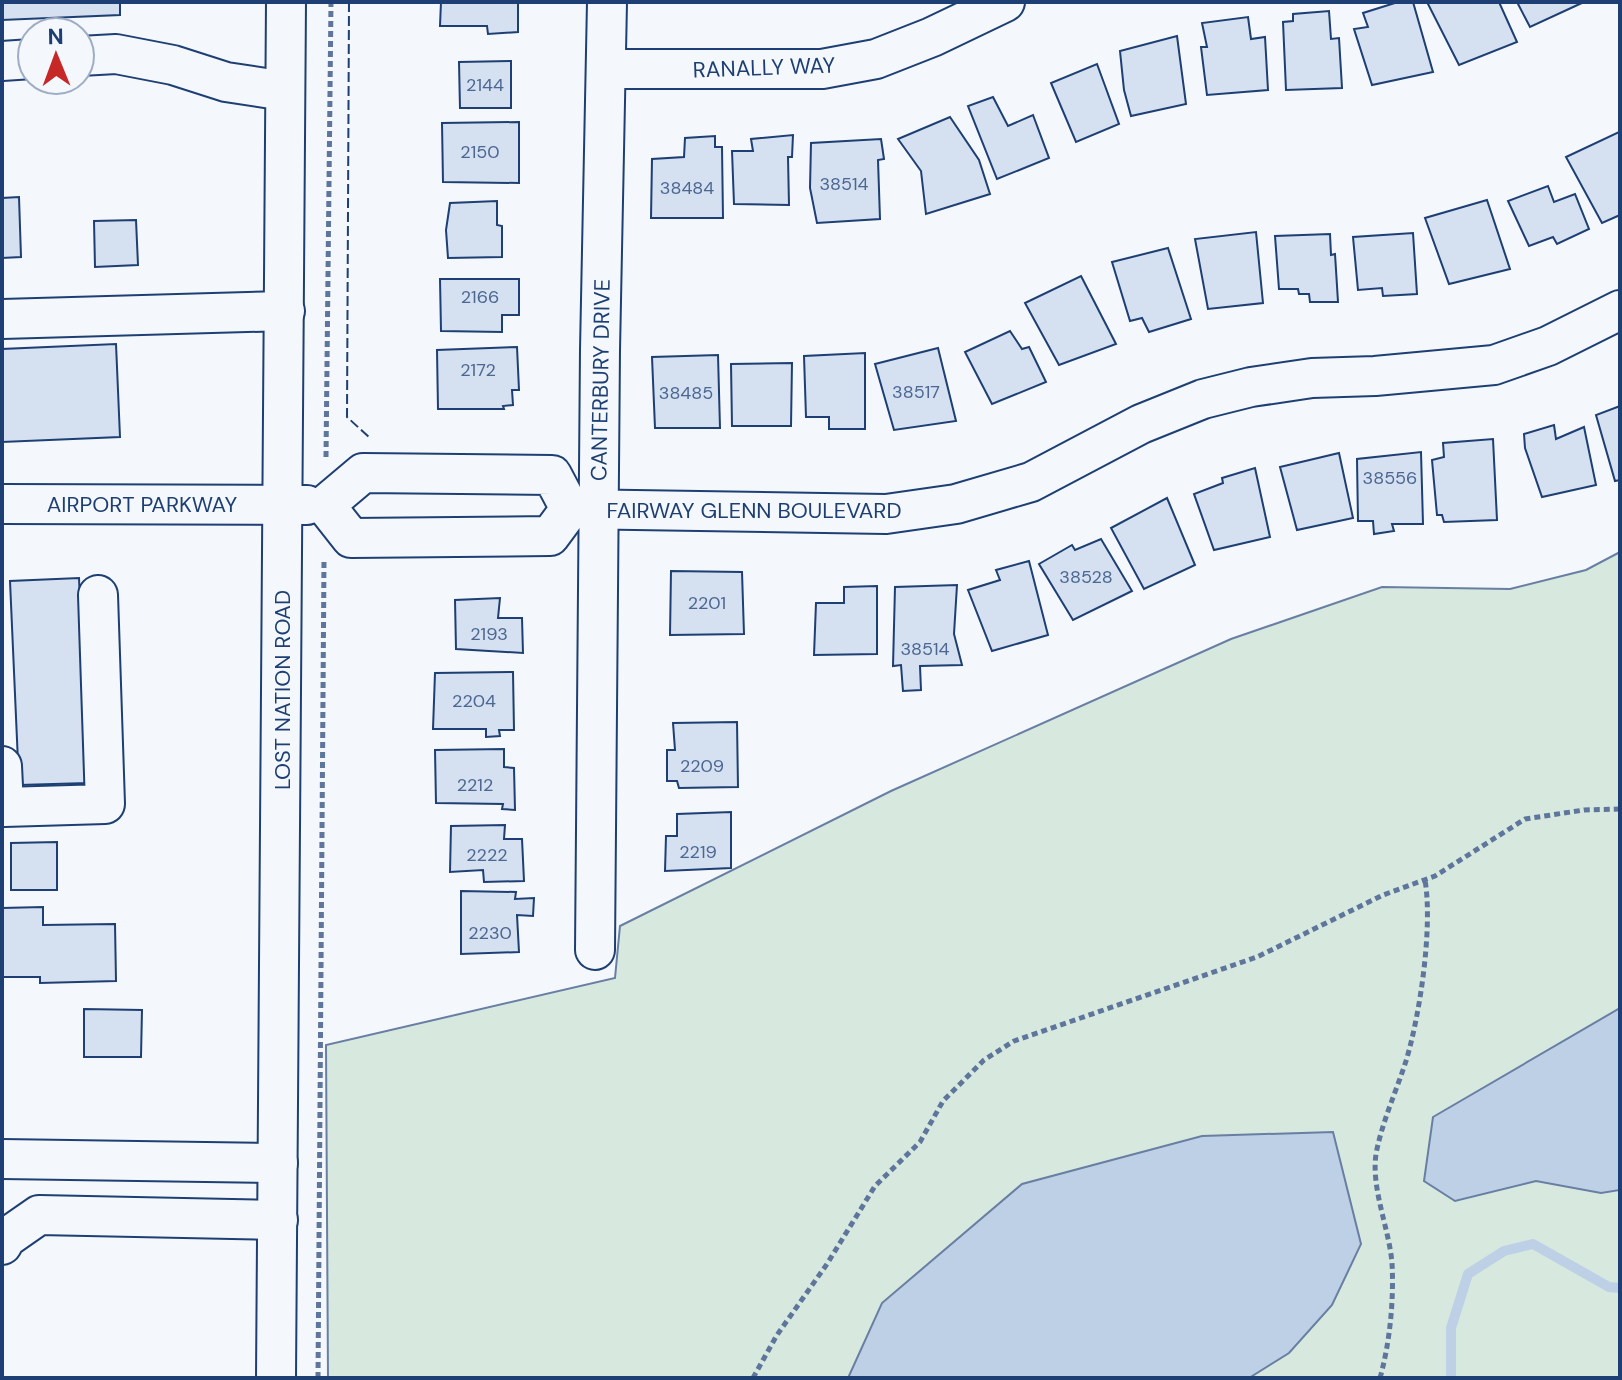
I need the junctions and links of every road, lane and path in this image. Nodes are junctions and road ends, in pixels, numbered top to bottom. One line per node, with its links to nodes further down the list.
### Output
1 (286, 2): 7 (street, LOST NATION ROAD)
2 (331, 2): 13 (path)
3 (607, 2): 6 (street, CANTERBURY DRIVE)
4 (1005, 2): 6 (street, RANALLY WAY)
5 (96, 55): 7 (street)
6 (606, 69): 14 (street, CANTERBURY DRIVE)
7 (285, 91): 9 (street, LOST NATION ROAD)
8 (1620, 310): 14 (street, FAIRWAY GLENN BOULEVARD)
9 (285, 311): 10 (street); 12 (street, LOST NATION ROAD)
10 (2, 319)
11 (2, 504): 12 (street, AIRPORT PARKWAY)
12 (283, 505): 13 (street); 22 (street, LOST NATION ROAD)
13 (325, 505): 14 (street); 14 (street); 26 (path)
14 (585, 510): 20 (street, CANTERBURY DRIVE)
15 (98, 595): 17 (street)
16 (2, 766): 17 (street)
17 (3, 807)
18 (1620, 809): 19 (path)
19 (1425, 880): 27 (path); 28 (path)
20 (595, 950)
21 (2, 1159): 22 (street)
22 (278, 1163): 23 (street, LOST NATION ROAD)
23 (278, 1220): 24 (street); 25 (street, LOST NATION ROAD)
24 (2, 1245)
25 (276, 1378)
26 (318, 1378)
27 (753, 1378)
28 (1380, 1378)

